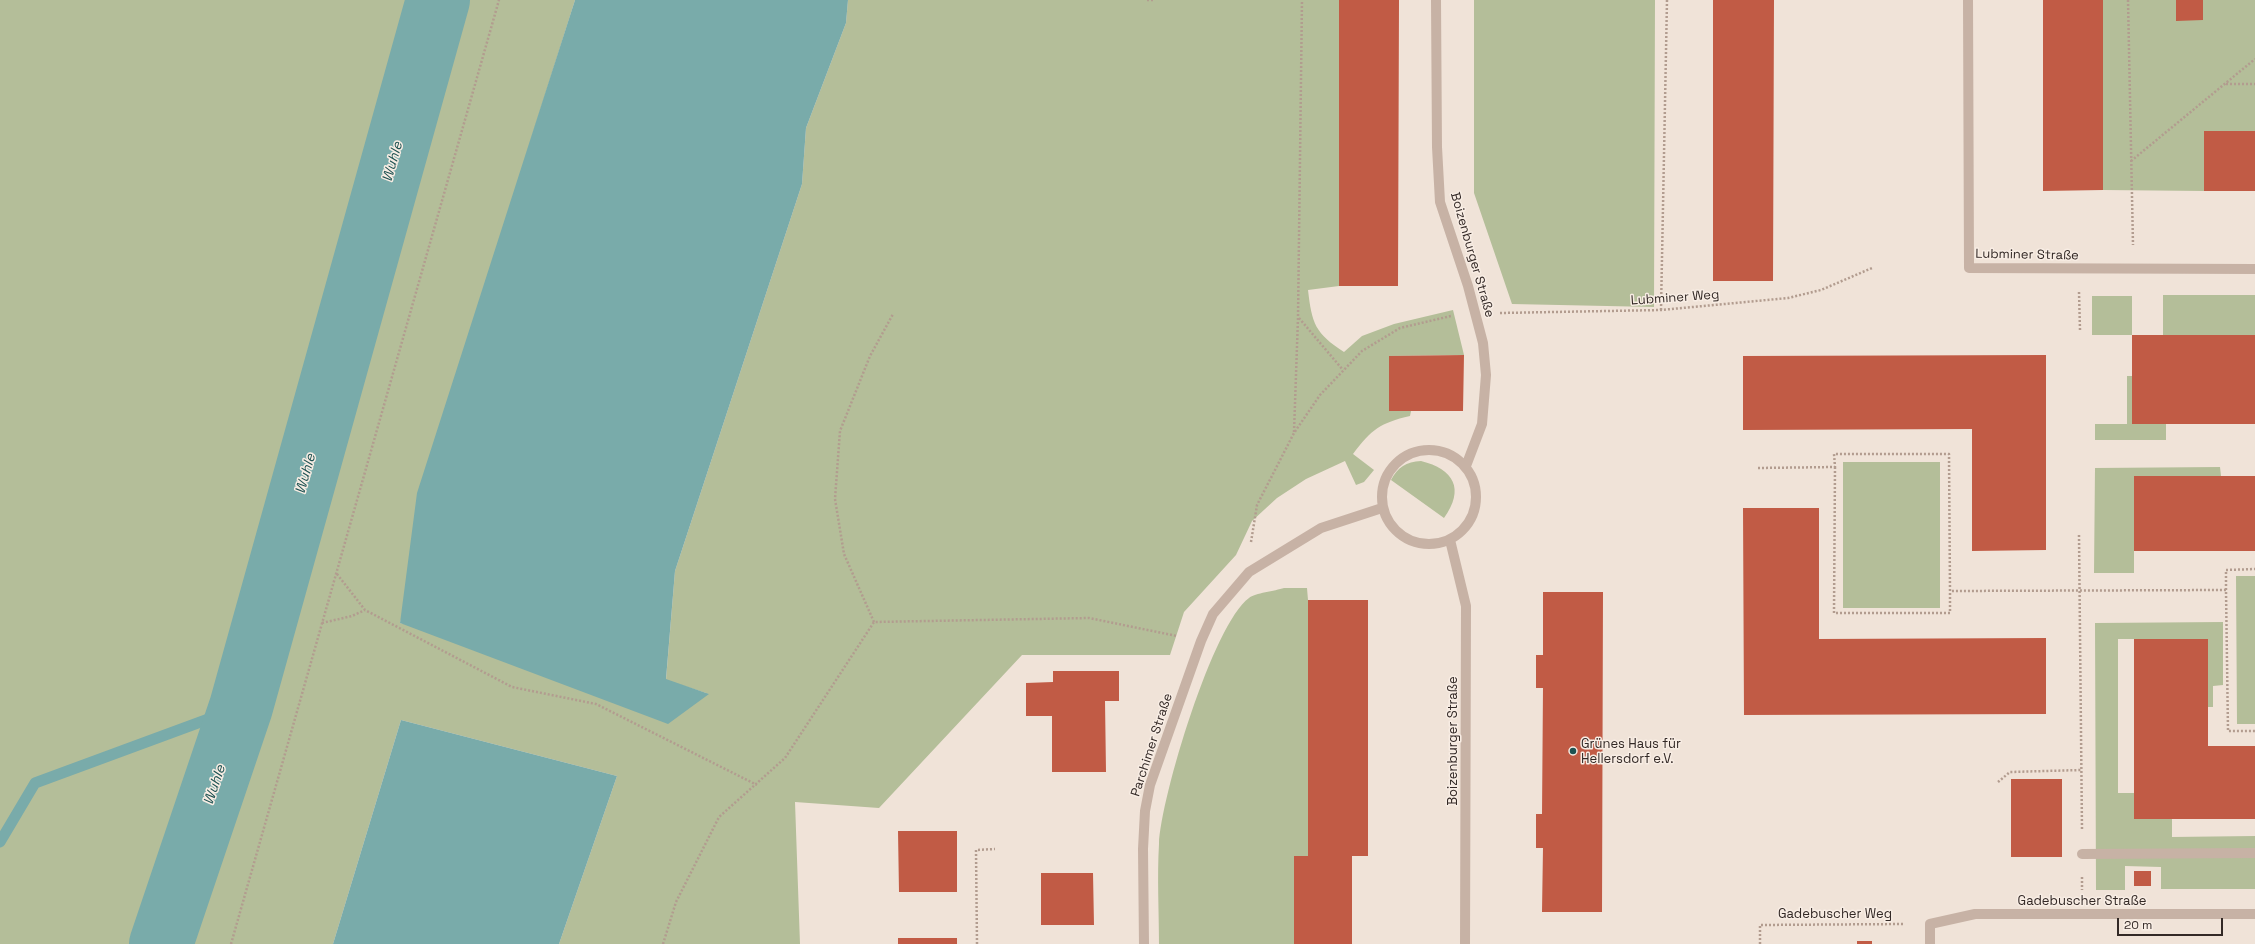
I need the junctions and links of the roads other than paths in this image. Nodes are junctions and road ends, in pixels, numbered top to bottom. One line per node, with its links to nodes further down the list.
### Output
1 (1436, 0): 4 (street, Boizenburger Straße)
2 (1968, 0): 3 (street, Lubminer Straße)
3 (2255, 269)
4 (1466, 466): 5 (street); 6 (street)
5 (1382, 508): 6 (street); 10 (street, Parchimer Straße)
6 (1450, 540): 11 (street, Boizenburger Straße)
7 (2255, 853): 8 (street)
8 (2082, 854)
9 (2255, 914): 12 (street, Gadebuscher Straße)
10 (1144, 944)
11 (1465, 944)
12 (1930, 944)

